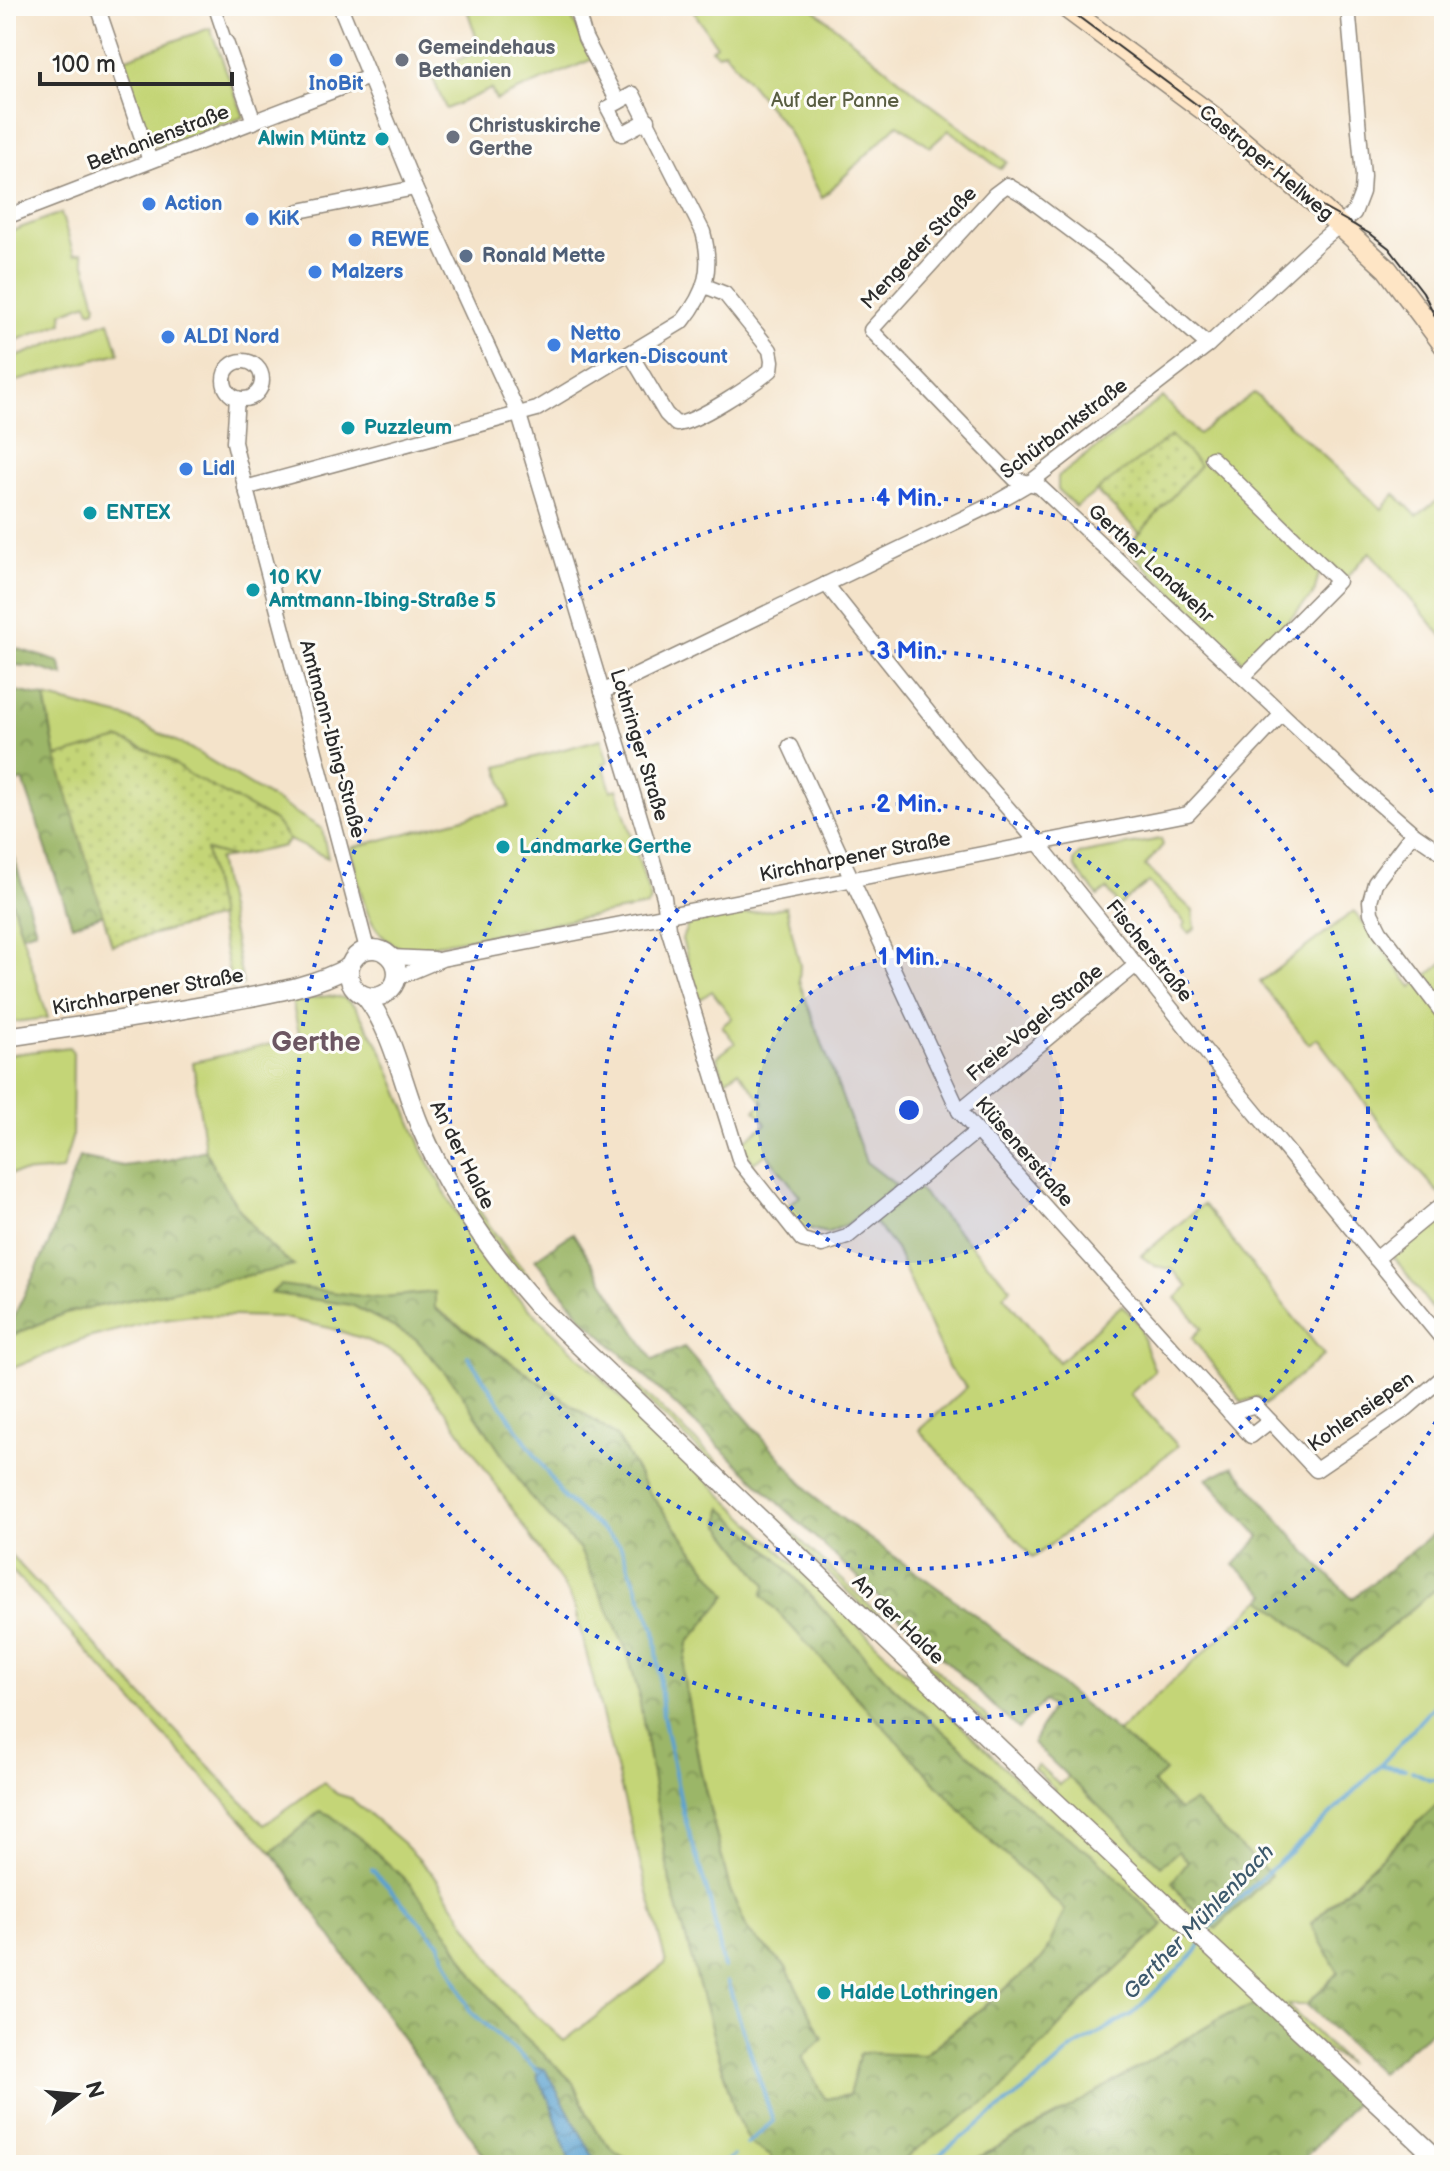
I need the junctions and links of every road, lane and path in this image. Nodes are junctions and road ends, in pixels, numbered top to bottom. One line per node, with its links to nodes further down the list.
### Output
1 (97, 6): 12 (street)
2 (214, 6): 7 (street)
3 (340, 6): 8 (street, Lothringer Straße)
4 (1064, 6): 16 (main road, Castroper Hellweg)
5 (1348, 6): 16 (street, Schürbankstraße)
6 (577, 11): 9 (street)
7 (226, 42): 11 (street)
8 (369, 77): 11 (street, Bethanienstraße); 13 (street, Lothringer Straße)
9 (618, 102): 10 (street); 10 (street)
10 (648, 120): 17 (street)
11 (254, 122): 12 (street, Bethanienstraße)
12 (150, 161): 15 (street, Bethanienstraße)
13 (415, 188): 14 (street); 22 (street, Lothringer Straße)
14 (299, 211)
15 (6, 217)
16 (1339, 225): 18 (street, Schürbankstraße); 19 (main road, Castroper Hellweg)
17 (705, 286): 20 (street); 20 (street)
18 (1208, 345): 24 (street, Schürbankstraße); 24 (street, Mengeder Straße)
19 (1444, 345)
20 (631, 355): 22 (street)
21 (237, 398): 25 (street, Amtmann-Ibing-Straße)
22 (519, 415): 25 (street); 28 (street, Lothringer Straße)
23 (1212, 458): 27 (street)
24 (1028, 484): 26 (street, Schürbankstraße); 27 (street, Gerther Landwehr)
25 (245, 488): 36 (street, Amtmann-Ibing-Straße)
26 (826, 584): 28 (street, Schürbankstraße); 32 (street, Fischerstraße)
27 (1243, 677): 29 (street, Gerther Landwehr)
28 (602, 692): 35 (street, Lothringer Straße)
29 (1282, 714): 31 (street, Gerther Landwehr); 32 (street, Kirchharpener Straße)
30 (790, 746): 34 (street, Klüsenerstraße)
31 (1413, 833): 33 (street, Gerther Landwehr); 44 (street)
32 (1039, 844): 34 (street, Kirchharpener Straße); 39 (street, Fischerstraße)
33 (1444, 854)
34 (852, 879): 35 (street, Kirchharpener Straße); 47 (street, Klüsenerstraße)
35 (665, 916): 38 (street, Kirchharpener Straße); 48 (street, Lothringer Straße)
36 (367, 949): 37 (street); 40 (street)
37 (391, 957): 38 (street, Kirchharpener Straße); 41 (street)
38 (442, 959): 41 (street, Kirchharpener Straße)
39 (1136, 965): 47 (street, Freie-Vogel-Straße); 50 (street, Fischerstraße)
40 (349, 967): 42 (street, Kirchharpener Straße); 43 (street)
41 (394, 984): 43 (street); 46 (street, An der Halde)
42 (296, 988): 43 (street, Kirchharpener Straße); 45 (street, Kirchharpener Straße)
43 (360, 994): 46 (street, An der Halde)
44 (1444, 1015)
45 (6, 1037)
46 (394, 1054): 55 (street, An der Halde)
47 (959, 1111): 48 (street, Klüsenerstraße)
48 (977, 1131): 53 (street, Klüsenerstraße)
49 (1444, 1203): 50 (street)
50 (1376, 1259): 51 (street, Fischerstraße)
51 (1444, 1341)
52 (1444, 1376): 54 (street, Kohlensiepen)
53 (1230, 1413): 54 (street); 54 (street, Klüsenerstraße)
54 (1270, 1421)
55 (1444, 2165)

